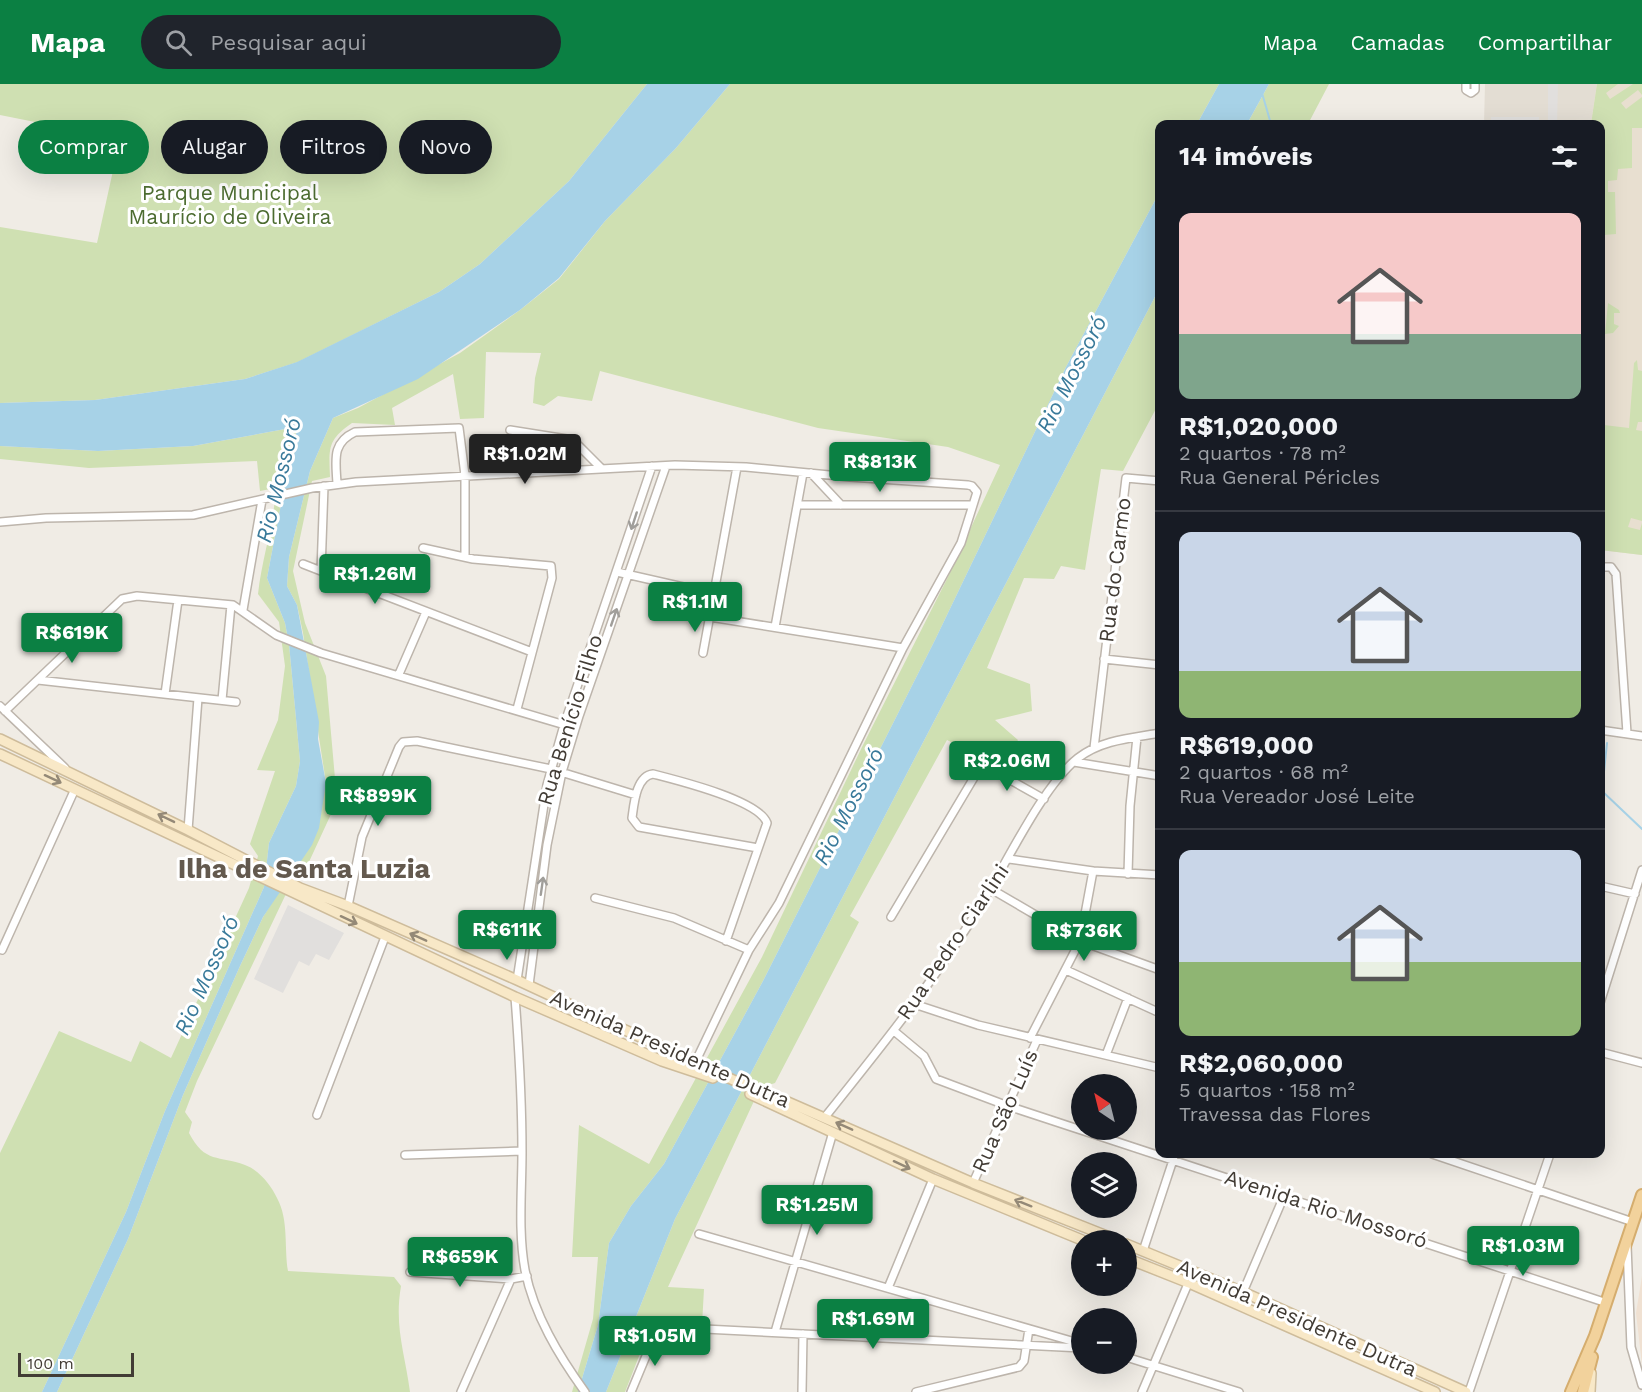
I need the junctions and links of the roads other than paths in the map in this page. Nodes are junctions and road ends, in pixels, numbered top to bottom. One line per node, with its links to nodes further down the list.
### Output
1 (1466, 84): 2 (street)
2 (1475, 84)
3 (510, 430): 7 (street)
4 (652, 466): 5 (street); 7 (street); 24 (street, Rua Benício Filho, one-way to 24)
5 (666, 466): 6 (street); 25 (street, Rua Benício Filho)
6 (737, 467): 8 (street); 26 (street)
7 (601, 468): 10 (street)
8 (803, 473): 9 (street); 15 (street)
9 (812, 473): 16 (street); 17 (street)
10 (465, 475): 12 (street); 12 (street); 20 (street)
11 (1155, 481): 36 (street, Rua do Carmo)
12 (337, 484): 13 (street)
13 (324, 486): 14 (street); 23 (street)
14 (266, 498): 18 (street); 29 (street)
15 (798, 505): 16 (street); 32 (street)
16 (841, 505): 17 (street)
17 (973, 505): 33 (street)
18 (0, 522)
19 (423, 548): 20 (street)
20 (465, 557): 34 (street)
21 (303, 564): 23 (street)
22 (1605, 567): 49 (street)
23 (321, 571): 30 (street)
24 (617, 572): 25 (street); 46 (street, Rua Benício Filho)
25 (629, 574): 26 (street); 47 (street, Rua Benício Filho, one-way to 25)
26 (714, 594): 31 (street)
27 (178, 600): 28 (street); 39 (street); 40 (street)
28 (231, 605): 29 (street); 42 (street)
29 (243, 610): 38 (street)
30 (426, 612): 34 (street); 38 (street)
31 (710, 617): 32 (street); 35 (street)
32 (776, 627): 33 (street)
33 (903, 648): 90 (street)
34 (532, 652): 45 (street)
35 (703, 653)
36 (1104, 659): 37 (street, Rua do Carmo); 54 (street, Rua do Carmo)
37 (1155, 664)
38 (399, 674): 45 (street)
39 (38, 680): 40 (street); 44 (street)
40 (165, 694): 41 (street)
41 (198, 698): 42 (street); 68 (street)
42 (222, 700): 43 (street)
43 (236, 702)
44 (3, 708): 58 (street)
45 (517, 709): 46 (street)
46 (564, 725): 47 (street); 57 (street, Rua Benício Filho)
47 (575, 728): 59 (street, Rua Benício Filho)
48 (1605, 731): 49 (street)
49 (1628, 733): 51 (street)
50 (1155, 734): 52 (street)
51 (1642, 736)
52 (1137, 737): 54 (street); 60 (street)
53 (0, 738): 58 (main road, Avenida Presidente Dutra)
54 (1094, 748): 56 (street, Rua Pedro Ciarlini)
55 (0, 754): 62 (main road, Avenida Presidente Dutra, one-way to 62)
56 (1074, 762): 60 (street); 64 (street, Rua Pedro Ciarlini)
57 (551, 769): 59 (street); 67 (street, Rua Benício Filho); 82 (street)
58 (68, 771): 65 (main road, Avenida Presidente Dutra)
59 (562, 772): 63 (street); 69 (street, Rua Benício Filho)
60 (1134, 772): 61 (street); 75 (street)
61 (1155, 775)
62 (75, 789): 66 (main road, Avenida Presidente Dutra); 89 (street)
63 (636, 795): 70 (street); 70 (street)
64 (1044, 798): 71 (street, Rua Pedro Ciarlini); 85 (street)
65 (128, 800): 66 (main road); 68 (main road, Avenida Presidente Dutra, one-way to 65)
66 (122, 811): 72 (main road, Avenida Presidente Dutra)
67 (539, 828): 69 (street); 83 (street, Rua Benício Filho)
68 (189, 830): 72 (main road, Avenida Presidente Dutra)
69 (550, 830): 84 (street, Rua Benício Filho, one-way to 69)
70 (758, 848): 87 (street)
71 (1009, 858): 74 (street); 78 (street, Rua Pedro Ciarlini)
72 (253, 869): 79 (main road, Avenida Presidente Dutra)
73 (1642, 870): 80 (street)
74 (1093, 871): 75 (street); 88 (street, Rua São Luís)
75 (1128, 874): 76 (street)
76 (1155, 875)
77 (1605, 887): 80 (street)
78 (991, 889): 88 (street); 100 (street, Rua Pedro Ciarlini)
79 (298, 891): 82 (main road, Avenida Presidente Dutra); 86 (main road, Avenida Presidente Dutra, one-way to 86)
80 (1635, 894): 95 (street)
81 (595, 898): 87 (street)
82 (348, 906): 91 (main road, Avenida Presidente Dutra, one-way to 82)
83 (526, 915): 84 (street); 96 (street, Rua Benício Filho)
84 (538, 917): 97 (street, Rua Benício Filho)
85 (891, 917)
86 (384, 937): 92 (main road, Avenida Presidente Dutra); 111 (street)
87 (726, 941): 90 (street)
88 (1080, 941): 93 (street); 94 (street, Rua São Luís)
89 (2, 950)
90 (749, 950): 107 (street)
91 (452, 951): 92 (main road); 96 (main road, Avenida Presidente Dutra)
92 (445, 964): 98 (main road, Avenida Presidente Dutra)
93 (1155, 968)
94 (1066, 970): 99 (street); 103 (street, Rua São Luís)
95 (1605, 979)
96 (517, 980): 97 (main road, Avenida Presidente Dutra)
97 (529, 986): 107 (main road, Avenida Presidente Dutra)
98 (515, 997): 107 (main road, Avenida Presidente Dutra); 115 (street)
99 (1128, 998): 101 (street); 105 (street)
100 (914, 1004): 102 (street, Rua Pedro Ciarlini); 103 (street)
101 (1155, 1011)
102 (894, 1031): 110 (street, Avenida Rio Mossoró); 112 (street, Rua Pedro Ciarlini)
103 (1034, 1039): 105 (street); 110 (street, Rua São Luís)
104 (1605, 1053): 106 (street)
105 (1106, 1055): 108 (street)
106 (1642, 1063)
107 (696, 1067): 109 (main road, Avenida Presidente Dutra)
108 (1155, 1067)
109 (756, 1094): 112 (main road, Avenida Presidente Dutra); 113 (main road, Avenida Presidente Dutra)
110 (1008, 1106): 114 (street, Avenida Rio Mossoró); 122 (street, Rua São Luís)
111 (317, 1115)
112 (825, 1117): 122 (main road, Avenida Presidente Dutra, one-way to 112)
113 (833, 1132): 121 (main road, Avenida Presidente Dutra, one-way to 121); 135 (street)
114 (1155, 1150)
115 (522, 1151): 116 (street); 140 (street)
116 (405, 1155)
117 (1173, 1158): 134 (street)
118 (1180, 1158): 124 (street, Avenida Rio Mossoró)
119 (1443, 1158): 123 (street)
120 (1549, 1158): 123 (street)
121 (933, 1179): 128 (main road, Avenida Presidente Dutra); 143 (street)
122 (974, 1183): 126 (main road, Avenida Presidente Dutra, one-way to 122)
123 (1538, 1191): 127 (street); 137 (street)
124 (1284, 1196): 137 (street, Avenida Rio Mossoró); 144 (street)
125 (1642, 1196): 127 (main road)
126 (1056, 1216): 128 (main road); 129 (main road, Avenida Presidente Dutra)
127 (1633, 1222): 132 (main road)
128 (1052, 1228): 131 (main road, Avenida Presidente Dutra)
129 (1092, 1230)
130 (699, 1234): 135 (street)
131 (1071, 1236)
132 (1627, 1240): 145 (main road); 158 (street)
133 (1137, 1249): 134 (main road, Avenida Presidente Dutra)
134 (1143, 1251): 139 (main road, Avenida Presidente Dutra)
135 (797, 1261): 143 (street); 147 (street)
136 (1137, 1262): 142 (main road, Avenida Presidente Dutra)
137 (1512, 1271): 145 (street, Avenida Rio Mossoró); 167 (street)
138 (411, 1272): 141 (street)
139 (1193, 1272): 142 (street); 144 (main road, Avenida Presidente Dutra)
140 (526, 1276): 141 (street); 160 (street)
141 (511, 1279): 159 (street)
142 (1189, 1283): 154 (main road, Avenida Presidente Dutra); 157 (street)
143 (888, 1288): 146 (street)
144 (1243, 1292): 150 (main road, Avenida Presidente Dutra)
145 (1607, 1303): 149 (main road)
146 (1029, 1329): 151 (street); 152 (street)
147 (775, 1332): 148 (street); 161 (street)
148 (803, 1334): 152 (street); 162 (street)
149 (1596, 1336): 156 (main road); 168 (main road)
150 (1342, 1337): 154 (main road); 167 (main road, Avenida Presidente Dutra)
151 (1071, 1342)
152 (1027, 1346): 153 (street); 163 (street)
153 (1071, 1346)
154 (1338, 1348): 166 (main road, Avenida Presidente Dutra)
155 (1137, 1360): 157 (street)
156 (1591, 1361): 169 (main road); 170 (main road)
157 (1152, 1365): 164 (street); 165 (street)
158 (1642, 1385)
159 (461, 1392)
160 (585, 1392)
161 (631, 1392)
162 (802, 1392)
163 (916, 1392)
164 (1142, 1392)
165 (1239, 1392)
166 (1435, 1392)
167 (1468, 1392)
168 (1571, 1392)
169 (1583, 1392)
170 (1590, 1392)

